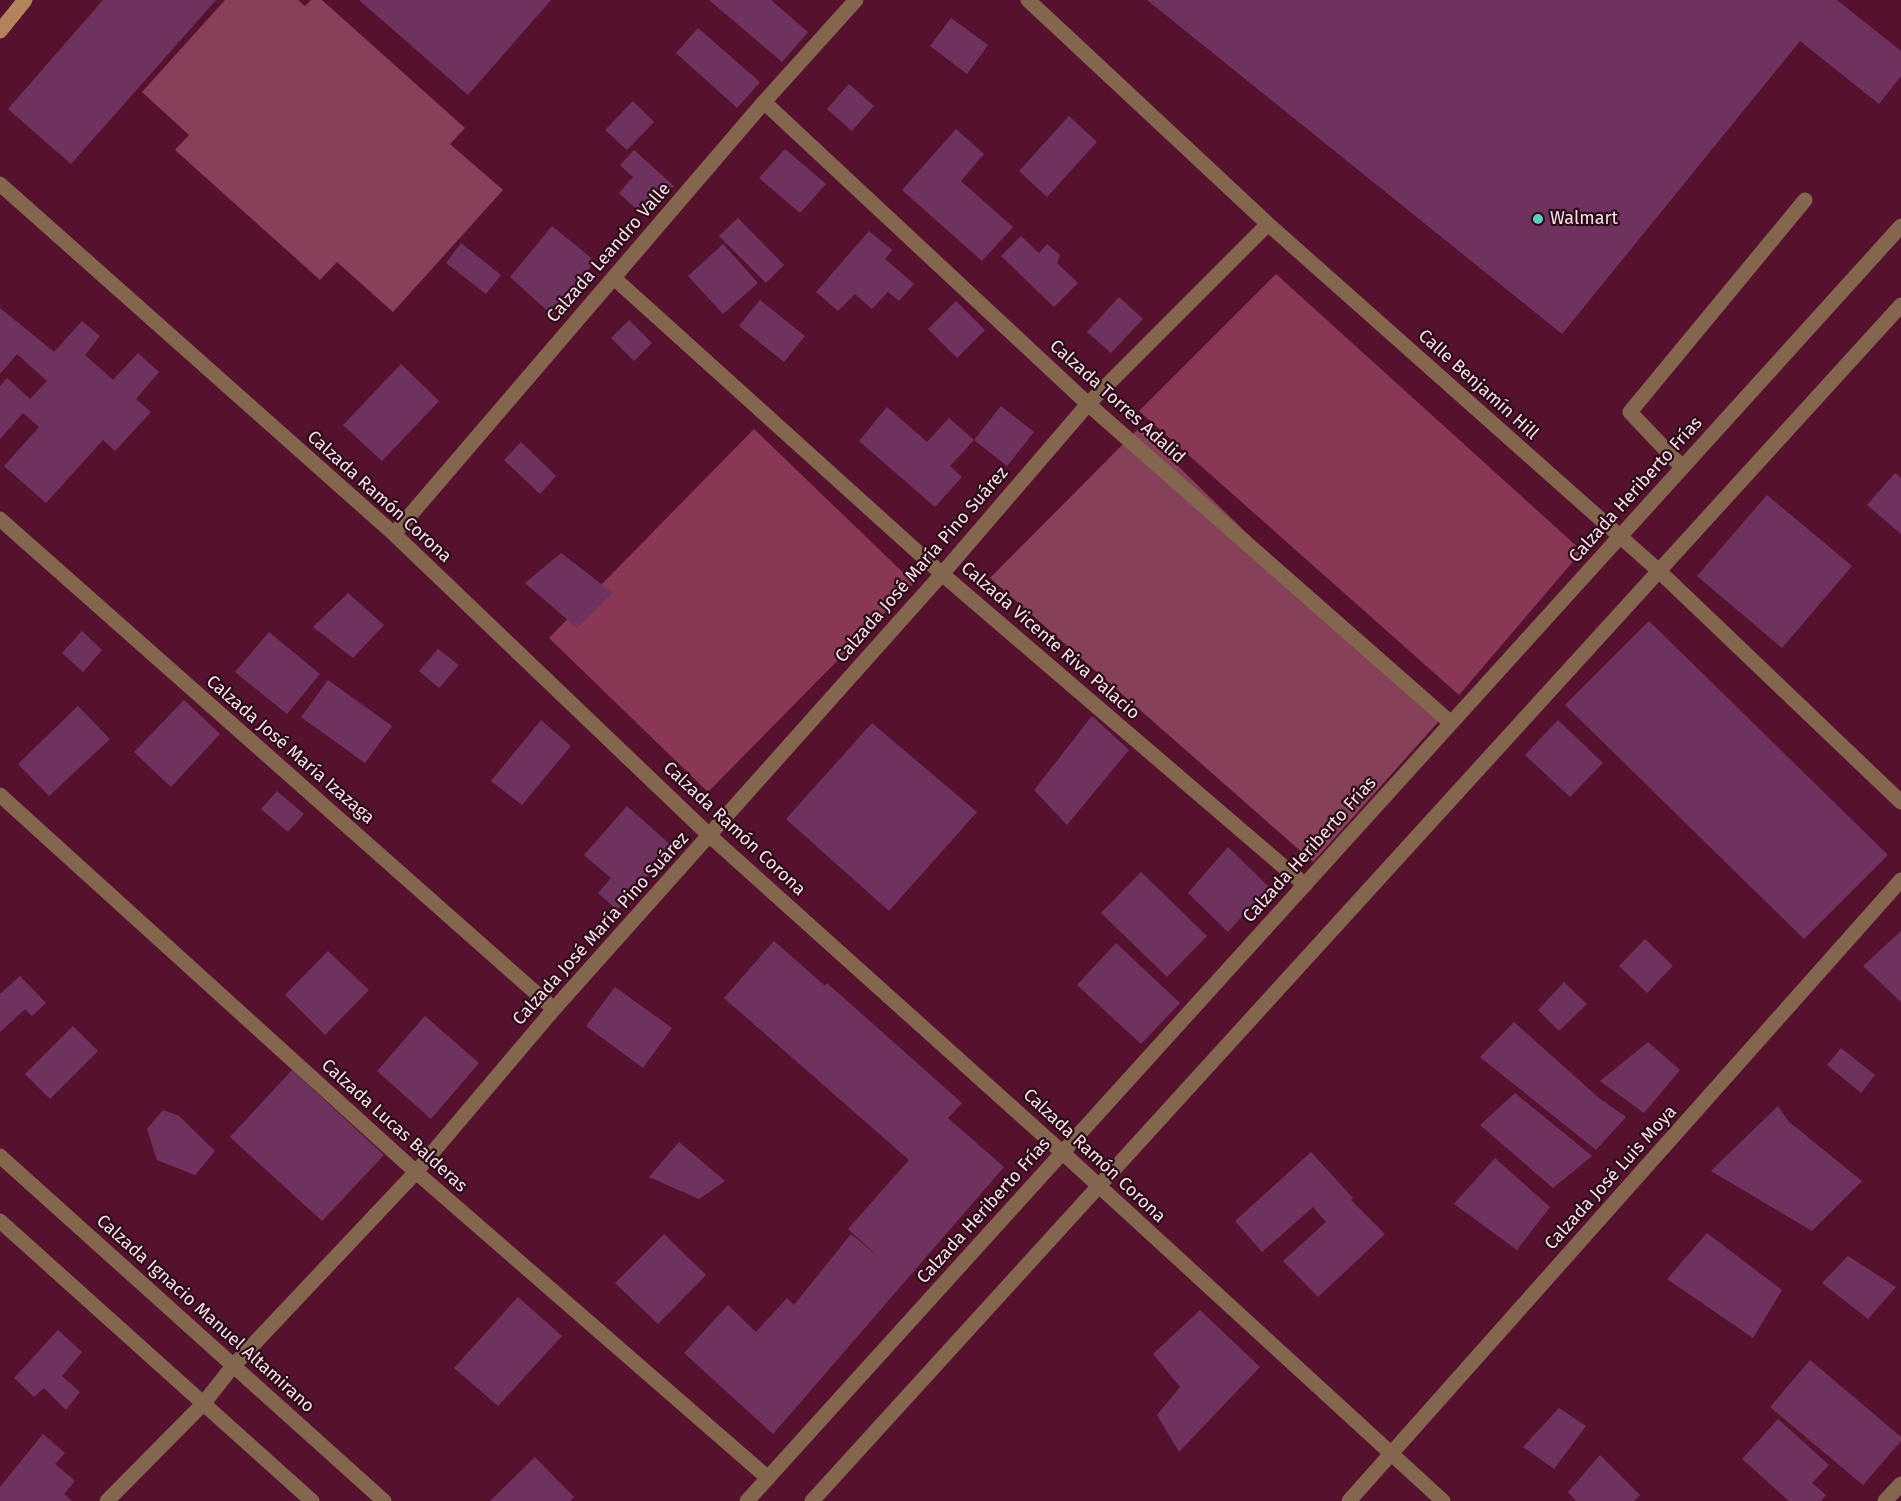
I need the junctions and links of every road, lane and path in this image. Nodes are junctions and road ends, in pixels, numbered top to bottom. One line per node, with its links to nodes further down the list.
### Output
1 (25, 0): 4 (main road)
2 (856, 0): 5 (street, Calzada Leandro Valle)
3 (1028, 0): 8 (street, Calle Benjamín Hill)
4 (0, 32)
5 (764, 102): 10 (street, Calzada Leandro Valle); 12 (street, Calzada Torres Adalid)
6 (0, 184): 15 (street, Calzada Ramón Corona)
7 (1804, 200): 13 (street)
8 (1268, 224): 12 (street, Calzada José María Pino Suárez); 16 (street, Calle Benjamín Hill)
9 (1901, 226): 13 (street, Calzada Heriberto Frías)
10 (614, 278): 15 (street, Calzada Leandro Valle); 18 (street, Calzada Vicente Riva Palacio)
11 (1901, 305): 17 (street)
12 (1088, 404): 18 (street, Calzada José María Pino Suárez); 19 (street, Calzada Torres Adalid)
13 (1682, 467): 16 (street, Calzada Heriberto Frías)
14 (0, 519): 25 (street, Calzada José María Izazaga)
15 (394, 534): 22 (street, Calzada Ramón Corona)
16 (1620, 537): 17 (street, Calle Benjamín Hill); 19 (street, Calzada Heriberto Frías)
17 (1659, 571): 21 (street, Calle Benjamín Hill); 29 (street)
18 (942, 574): 22 (street, Calzada José María Pino Suárez); 24 (street, Calzada Vicente Riva Palacio)
19 (1451, 723): 24 (street, Calzada Heriberto Frías)
20 (0, 795): 28 (street, Calzada Lucas Balderas)
21 (1901, 802)
22 (710, 836): 25 (street, Calzada José María Pino Suárez); 26 (street, Calzada Ramón Corona)
23 (1901, 880): 33 (street, Calzada José Luis Moya)
24 (1305, 885): 26 (street, Calzada Heriberto Frías)
25 (554, 1010): 28 (street, Calzada José María Pino Suárez)
26 (1063, 1153): 29 (street, Calzada Ramón Corona); 34 (street, Calzada Heriberto Frías)
27 (0, 1156): 31 (street, Calzada Ignacio Manuel Altamirano)
28 (416, 1172): 31 (street, Calzada José María Pino Suárez); 34 (street, Calzada Lucas Balderas)
29 (1098, 1187): 33 (street, Calzada Ramón Corona); 40 (street)
30 (0, 1221): 32 (street)
31 (233, 1366): 32 (street, Calzada José María Pino Suárez); 38 (street, Calzada Ignacio Manuel Altamirano)
32 (203, 1404): 36 (street, Calzada José María Pino Suárez); 37 (street)
33 (1392, 1454): 41 (street, Calzada José Luis Moya); 42 (street, Calzada Ramón Corona)
34 (768, 1478): 39 (street, Calzada Heriberto Frías)
35 (1901, 1484): 43 (street)
36 (107, 1501)
37 (312, 1501)
38 (384, 1501)
39 (747, 1501)
40 (812, 1501)
41 (1349, 1501)
42 (1443, 1501)
43 (1885, 1501)

